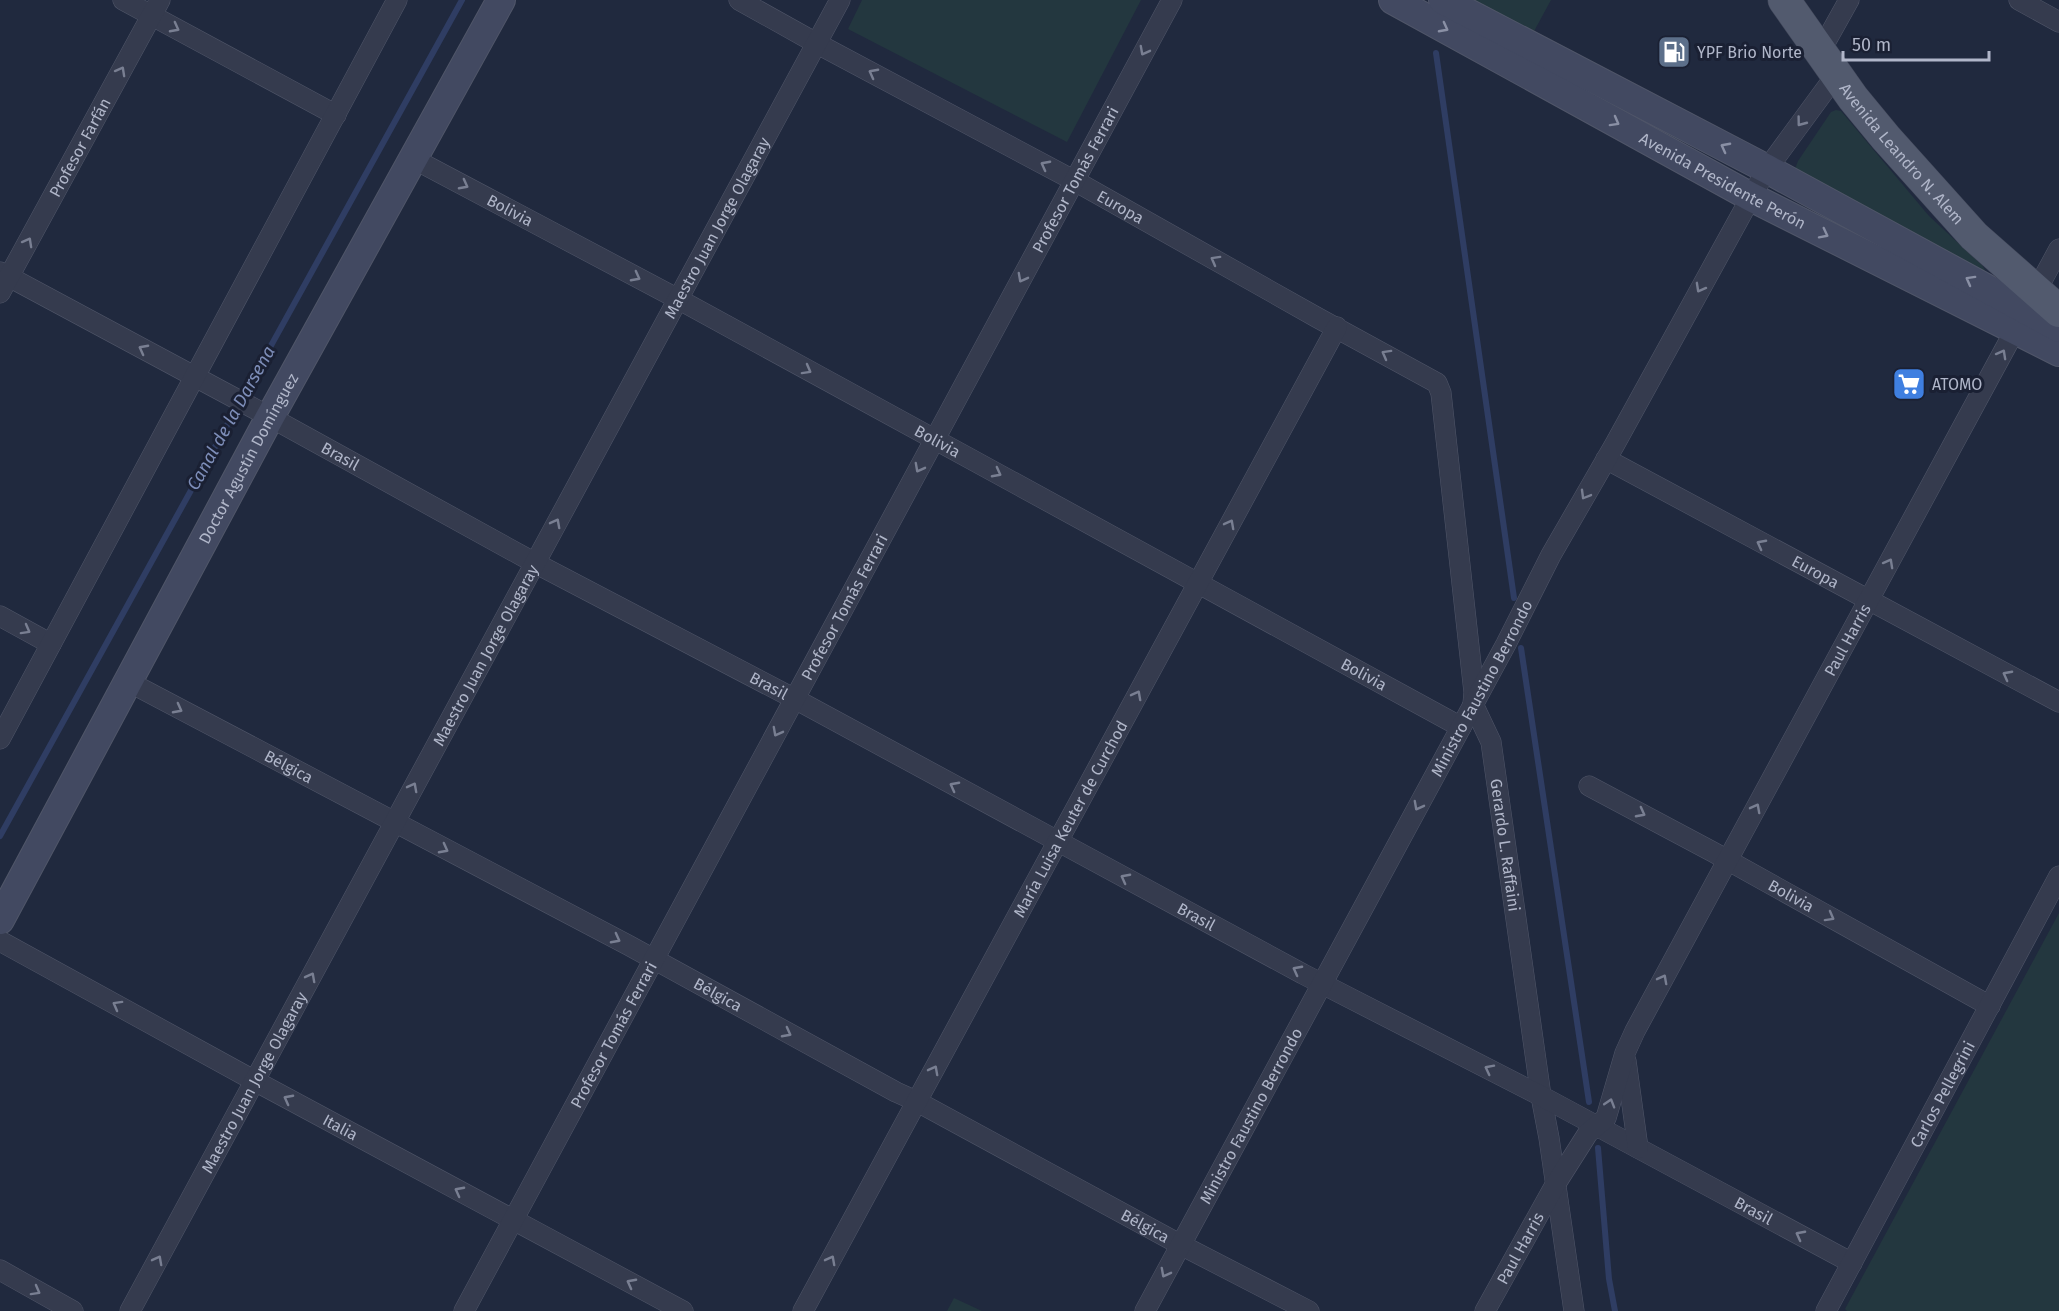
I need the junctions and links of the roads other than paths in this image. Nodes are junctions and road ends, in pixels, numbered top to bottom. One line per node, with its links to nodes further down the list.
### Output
1 (123, 0): 12 (street)
2 (397, 0): 17 (street)
3 (501, 0): 18 (main road, Doctor Agustín Domínguez)
4 (739, 0): 14 (street, Europa)
5 (840, 0): 14 (street, Maestro Juan Jorge Olagaray)
6 (1172, 0): 20 (street, Profesor Tomás Ferrari, one-way to 20)
7 (1393, 0): 15 (main road, Avenida Presidente Perón, one-way to 15)
8 (1443, 0): 15 (main road, Avenida Presidente Perón)
9 (1784, 0): 16 (main road, Avenida Leandro N. Alem)
10 (1849, 0): 16 (street, Ministro Faustino Berrondo)
11 (2019, 0): 13 (street)
12 (156, 8): 17 (street, one-way to 17); 23 (street, Profesor Farfán, one-way to 12)
13 (2059, 22)
14 (816, 43): 20 (street, Europa, one-way to 14); 24 (street, Maestro Juan Jorge Olagaray)
15 (1520, 55): 19 (main road, Avenida Presidente Perón, one-way to 15); 21 (main road, Avenida Presidente Perón, one-way to 21)
16 (1828, 64): 19 (street, Ministro Faustino Berrondo, one-way to 19); 25 (main road, Avenida Leandro N. Alem)
17 (336, 115): 29 (street)
18 (412, 158): 24 (street, Bolivia, one-way to 24); 31 (main road, Doctor Agustín Domínguez)
19 (1767, 169): 21 (street, Ministro Faustino Berrondo); 25 (main road, Avenida Presidente Perón, one-way to 19)
20 (1075, 181): 26 (street, Europa, one-way to 20); 32 (street, Profesor Tomás Ferrari, one-way to 32)
21 (1751, 196): 25 (main road, Avenida Presidente Perón, one-way to 25); 33 (street, Ministro Faustino Berrondo, one-way to 33)
22 (2059, 249): 25 (street, Paul Harris)
23 (3, 281): 29 (street, Brasil, one-way to 23)
24 (678, 299): 32 (street, Bolivia, one-way to 32); 34 (street, Maestro Juan Jorge Olagaray, one-way to 24)
25 (2034, 312): 27 (main road, Avenida Presidente Perón); 28 (main road, Avenida Presidente Perón); 36 (street, Paul Harris, one-way to 25)
26 (1336, 327): 30 (street, Europa, one-way to 26); 35 (street, María Luisa Keuter de Curchod, one-way to 26)
27 (2059, 328)
28 (2059, 352)
29 (195, 377): 31 (street, Brasil); 38 (street)
30 (1437, 382): 42 (street, Gerardo L. Raffaini)
31 (270, 417): 34 (street, Brasil); 39 (main road, Doctor Agustín Domínguez)
32 (935, 439): 35 (street, Bolivia, one-way to 35); 40 (street, Profesor Tomás Ferrari, one-way to 40)
33 (1606, 459): 36 (street, Europa, one-way to 33); 42 (street, Ministro Faustino Berrondo, one-way to 42)
34 (535, 563): 40 (street, Brasil); 46 (street, Maestro Juan Jorge Olagaray, one-way to 34)
35 (1198, 582): 43 (street, Bolivia); 47 (street, María Luisa Keuter de Curchod, one-way to 35)
36 (1868, 601): 41 (street, Europa, one-way to 36); 48 (street, Paul Harris, one-way to 36)
37 (0, 616): 38 (street, one-way to 38)
38 (51, 644): 44 (street)
39 (127, 681): 46 (street, Bélgica, one-way to 46); 50 (main road, Doctor Agustín Domínguez)
40 (795, 699): 47 (street, Brasil, one-way to 40); 52 (street, Profesor Tomás Ferrari, one-way to 52)
41 (2059, 702)
42 (1473, 704): 43 (street, Ministro Faustino Berrondo); 57 (street, Gerardo L. Raffaini)
43 (1461, 726): 53 (street, Ministro Faustino Berrondo, one-way to 53)
44 (0, 740)
45 (1589, 786): 48 (street, Bolivia, one-way to 48)
46 (394, 823): 52 (street, Bélgica, one-way to 52); 56 (street, Maestro Juan Jorge Olagaray, one-way to 46)
47 (1057, 842): 53 (street, Brasil, one-way to 47); 58 (street, María Luisa Keuter de Curchod, one-way to 47)
48 (1727, 860): 54 (street, Bolivia, one-way to 54); 55 (street, Paul Harris, one-way to 48)
49 (2059, 876): 54 (street, Carlos Pellegrini)
50 (0, 920)
51 (0, 941): 56 (street, Italia, one-way to 51)
52 (653, 960): 58 (street, Bélgica, one-way to 58); 62 (street, Profesor Tomás Ferrari)
53 (1322, 984): 57 (street, Brasil, one-way to 53); 63 (street, Ministro Faustino Berrondo)
54 (1990, 1006): 64 (street, Carlos Pellegrini)
55 (1625, 1053): 59 (street, Paul Harris, one-way to 55); 60 (street)
56 (255, 1081): 62 (street, Italia, one-way to 56); 67 (street, Maestro Juan Jorge Olagaray, one-way to 56)
57 (1541, 1096): 59 (street, Brasil); 61 (street, Gerardo L. Raffaini)
58 (916, 1101): 63 (street, Bélgica); 70 (street, María Luisa Keuter de Curchod, one-way to 58)
59 (1597, 1125): 60 (street, Brasil); 61 (street, Paul Harris)
60 (1647, 1153): 64 (street, Brasil, one-way to 60)
61 (1555, 1185): 73 (street, Paul Harris); 74 (street, Gerardo L. Raffaini)
62 (513, 1220): 68 (street, Profesor Tomás Ferrari); 69 (street, Italia, one-way to 62)
63 (1181, 1245): 71 (street, Ministro Faustino Berrondo, one-way to 71); 72 (street, Bélgica)
64 (1852, 1263): 75 (street, Carlos Pellegrini)
65 (0, 1270): 66 (street, one-way to 66)
66 (73, 1311)
67 (130, 1311)
68 (464, 1311)
69 (683, 1311)
70 (803, 1311)
71 (1145, 1311)
72 (1309, 1311)
73 (1485, 1311)
74 (1574, 1311)
75 (1826, 1311)

